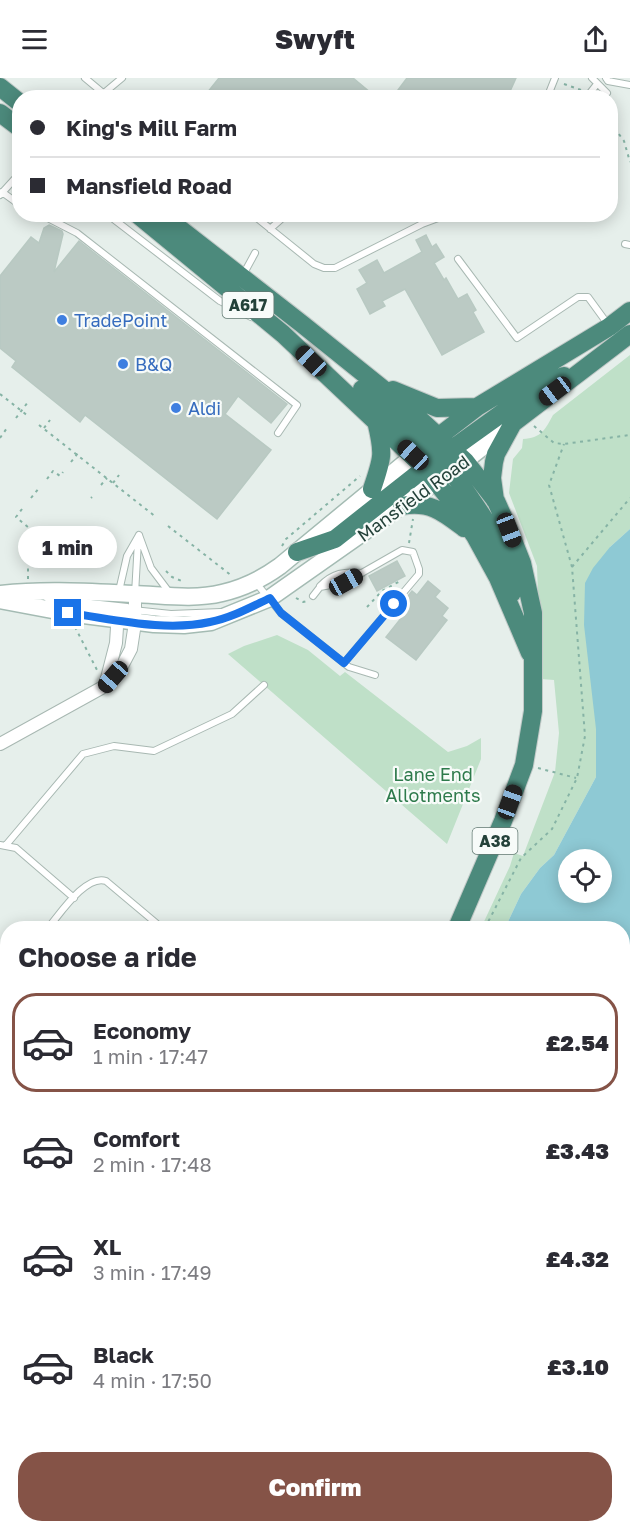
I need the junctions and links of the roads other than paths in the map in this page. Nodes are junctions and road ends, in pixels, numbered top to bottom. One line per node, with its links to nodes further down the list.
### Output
1 (85, 78): 8 (lane)
2 (122, 78): 9 (lane)
3 (606, 78): 5 (lane)
4 (613, 78): 5 (lane)
5 (621, 83): 6 (lane)
6 (630, 85)
7 (0, 87): 10 (highway)
8 (100, 90)
9 (111, 90)
10 (12, 97)
11 (12, 182): 12 (lane)
12 (1, 194)
13 (56, 222): 33 (lane)
14 (117, 222): 26 (lane)
15 (147, 222): 26 (highway, A617)
16 (171, 222): 23 (highway, A617)
17 (262, 222): 20 (lane)
18 (278, 222): 20 (lane)
19 (427, 222): 20 (lane)
20 (270, 229)
21 (255, 253): 23 (lane)
22 (458, 260): 27 (lane)
23 (242, 278): 25 (highway, A617)
24 (630, 311): 27 (highway, Mansfield Road)
25 (302, 324): 29 (highway, A617); 34 (highway)
26 (284, 334): 31 (highway, A617)
27 (620, 334): 28 (highway, Mansfield Road); 30 (highway, Mansfield Road)
28 (585, 368): 32 (highway, Mansfield Road); 34 (highway)
29 (374, 383): 30 (highway); 34 (highway, A617)
30 (477, 407): 34 (highway, Mansfield Road)
31 (376, 421): 34 (highway, A617); 35 (highway)
32 (513, 423): 34 (main road, Mansfield Road); 36 (highway)
33 (278, 433)
34 (438, 459): 35 (main road, Mansfield Road); 36 (highway, A617); 37 (main road, Mansfield Road); 39 (highway, A617); 40 (highway); 48 (highway)
35 (368, 481): 40 (main road, Mansfield Road)
36 (496, 501): 50 (highway, A38)
37 (408, 509): 39 (highway); 44 (main road, Mansfield Road)
38 (139, 535): 43 (lane); 47 (lane); 47 (lane)
39 (476, 536): 48 (highway, A617)
40 (289, 550): 41 (main road, Mansfield Road)
41 (256, 582): 43 (main road, Mansfield Road); 44 (lane)
42 (0, 594): 47 (main road, Mansfield Road)
43 (174, 596): 47 (main road, Mansfield Road)
44 (270, 598): 49 (main road, Mansfield Road); 51 (lane)
45 (313, 598): 51 (lane)
46 (0, 600): 47 (main road, Mansfield Road)
47 (122, 604): 49 (main road, Mansfield Road); 49 (street); 54 (street)
48 (514, 615): 50 (highway, A38)
49 (135, 617): 54 (street)
50 (532, 658): 60 (highway, A38)
51 (344, 663): 52 (lane)
52 (375, 675)
53 (264, 685): 56 (lane)
54 (105, 686): 55 (street)
55 (0, 744)
56 (3, 845): 57 (lane)
57 (74, 898): 58 (lane); 59 (lane)
58 (54, 921)
59 (154, 921)
60 (460, 921)

